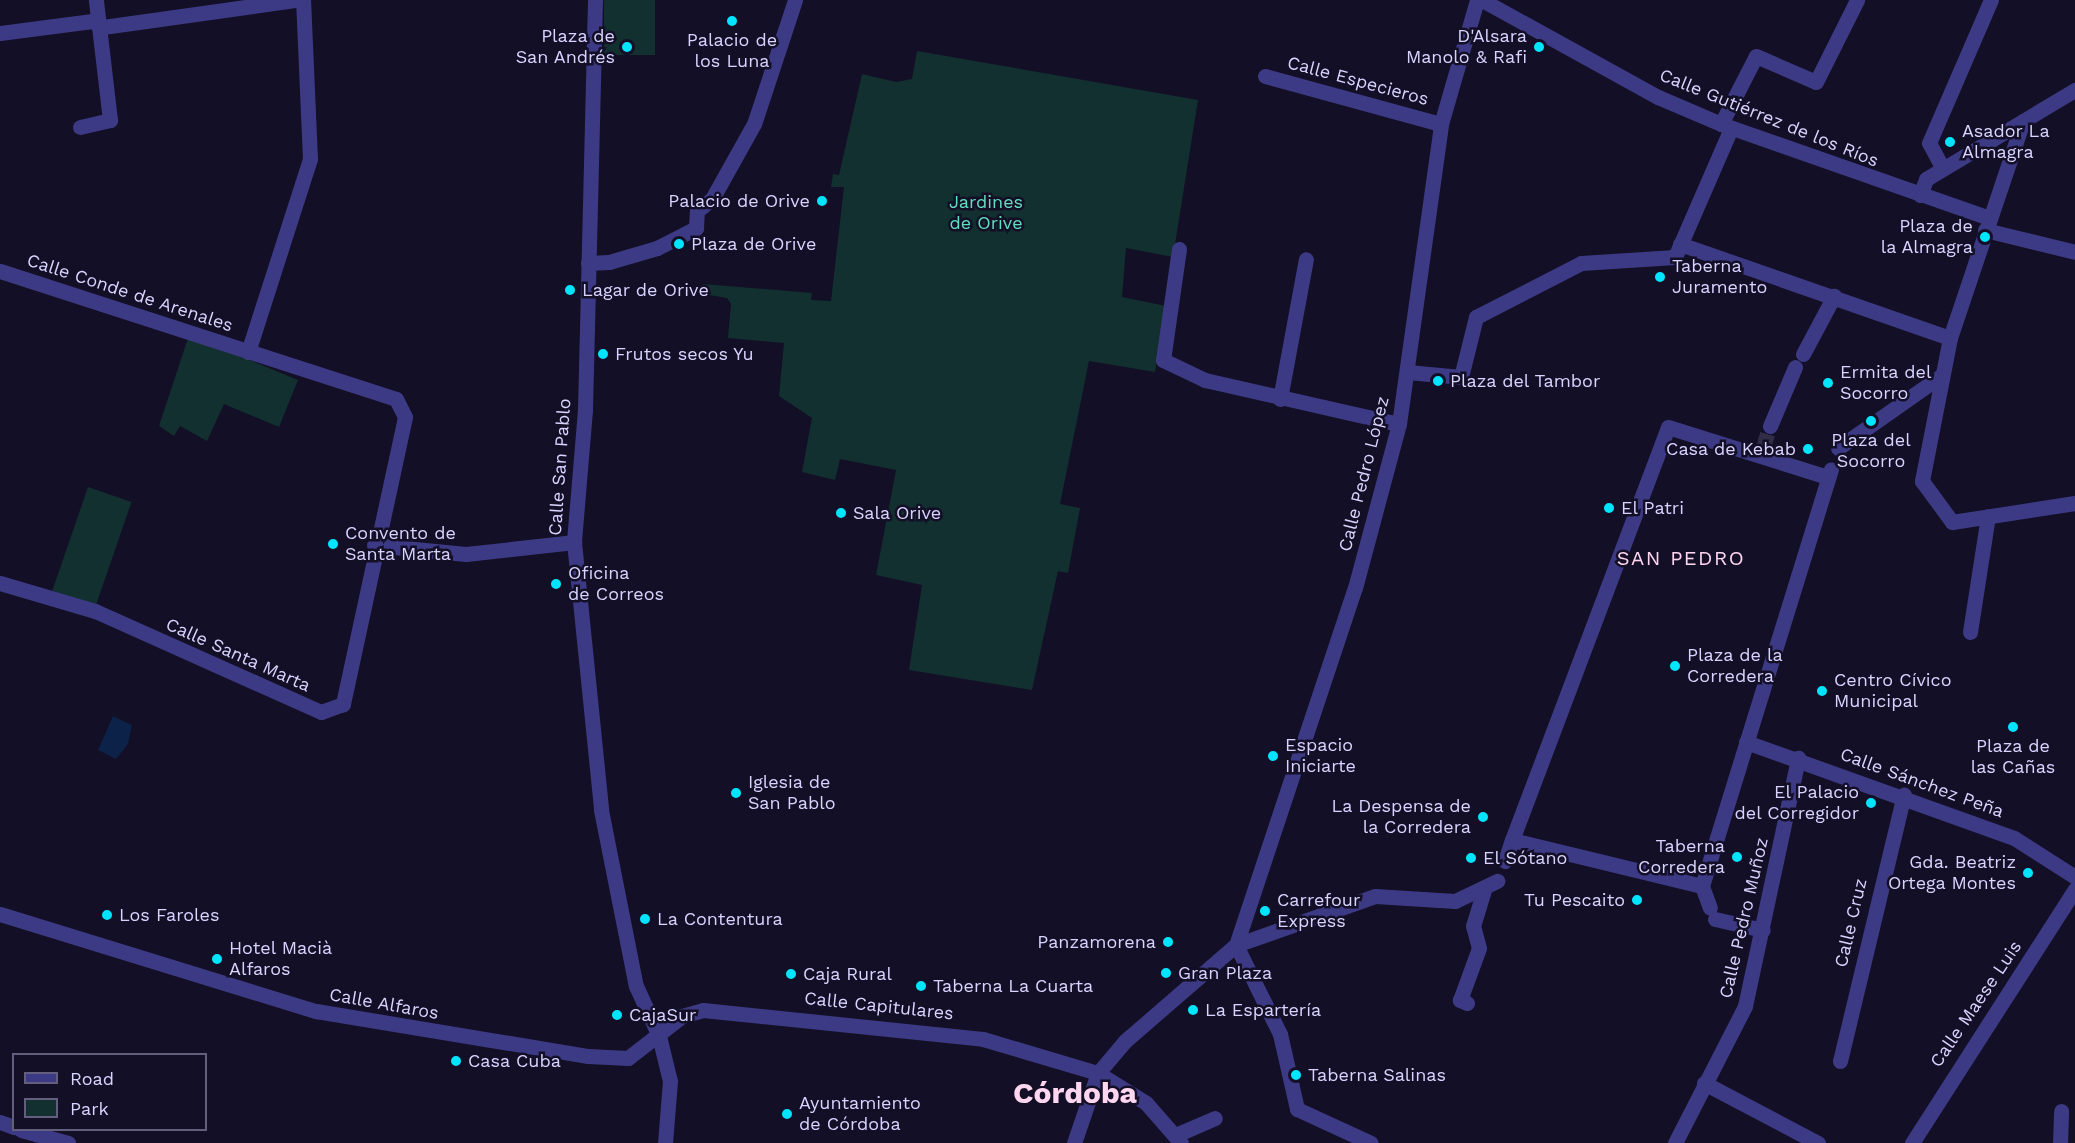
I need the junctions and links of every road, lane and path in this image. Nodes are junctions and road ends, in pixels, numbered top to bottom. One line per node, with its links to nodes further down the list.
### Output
1 (96, 0): 11 (street)
2 (296, 0): 11 (street)
3 (303, 0): 30 (street)
4 (595, 0): 26 (street, Calle San Pablo)
5 (795, 0): 26 (street)
6 (1477, 0): 16 (street, Calle Pedro López)
7 (1482, 0): 10 (street, Calle Gutiérrez de los Ríos)
8 (1857, 0): 17 (street)
9 (1991, 0): 19 (street)
10 (1500, 4): 17 (street, Calle Gutiérrez de los Ríos)
11 (98, 25): 12 (street); 18 (street)
12 (0, 33)
13 (1265, 76): 16 (street, Calle Especieros)
14 (2075, 90): 15 (street)
15 (2023, 121): 19 (street); 21 (street)
16 (1441, 124): 31 (street, Calle Pedro López)
17 (1726, 126): 20 (street, Calle Gutiérrez de los Ríos); 22 (street)
18 (80, 127)
19 (1942, 167): 20 (street)
20 (1920, 195): 21 (street)
21 (1987, 224): 24 (street); 29 (street)
22 (1680, 244): 28 (street); 31 (street)
23 (1179, 249): 33 (street)
24 (2075, 252)
25 (1306, 259): 33 (street)
26 (588, 263): 39 (street, Calle San Pablo)
27 (0, 271): 30 (street, Calle Conde de Arenales)
28 (1834, 296): 29 (street); 35 (street)
29 (1950, 338): 32 (street)
30 (248, 352): 40 (street, Calle Santa Marta)
31 (1408, 372): 34 (street, Calle Pedro López)
32 (1941, 376): 36 (street); 38 (street)
33 (1280, 399): 34 (street)
34 (1400, 424): 53 (street, Calle Pedro López)
35 (1770, 426)
36 (1838, 448)
37 (2075, 503): 38 (street)
38 (1988, 516): 42 (street)
39 (574, 542): 40 (street); 55 (street, Calle San Pablo)
40 (374, 545): 41 (street, Calle Santa Marta)
41 (0, 583)
42 (1970, 632)
43 (1746, 742): 44 (street, Calle Sánchez Peña); 46 (street); 49 (street)
44 (1798, 758): 45 (street, Calle Sánchez Peña); 52 (street, Calle Pedro Muñoz)
45 (1904, 795): 48 (street, Calle Sánchez Peña); 56 (street, Calle Cruz)
46 (1512, 840): 47 (street); 49 (street)
47 (1505, 861)
48 (2075, 877)
49 (1702, 886): 52 (street)
50 (2075, 889): 69 (street, Calle Maese Luis)
51 (0, 914): 55 (street, Calle Alfaros)
52 (1763, 930): 58 (street, Calle Pedro Muñoz)
53 (1236, 945): 54 (street); 57 (street); 66 (street)
54 (1467, 1003)
55 (659, 1036): 57 (street, Calle Capitulares); 64 (street, Calle San Pablo)
56 (1840, 1061)
57 (1098, 1073): 62 (street, Calle Capitulares); 65 (street)
58 (1704, 1083): 67 (street, Calle Pedro Muñoz); 68 (street)
59 (2061, 1111): 70 (street)
60 (1215, 1118): 62 (street)
61 (26, 1131): 63 (street)
62 (1180, 1138)
63 (68, 1143)
64 (665, 1143)
65 (1074, 1143)
66 (1371, 1143)
67 (1675, 1143)
68 (1818, 1143)
69 (1912, 1143)
70 (2060, 1143)

